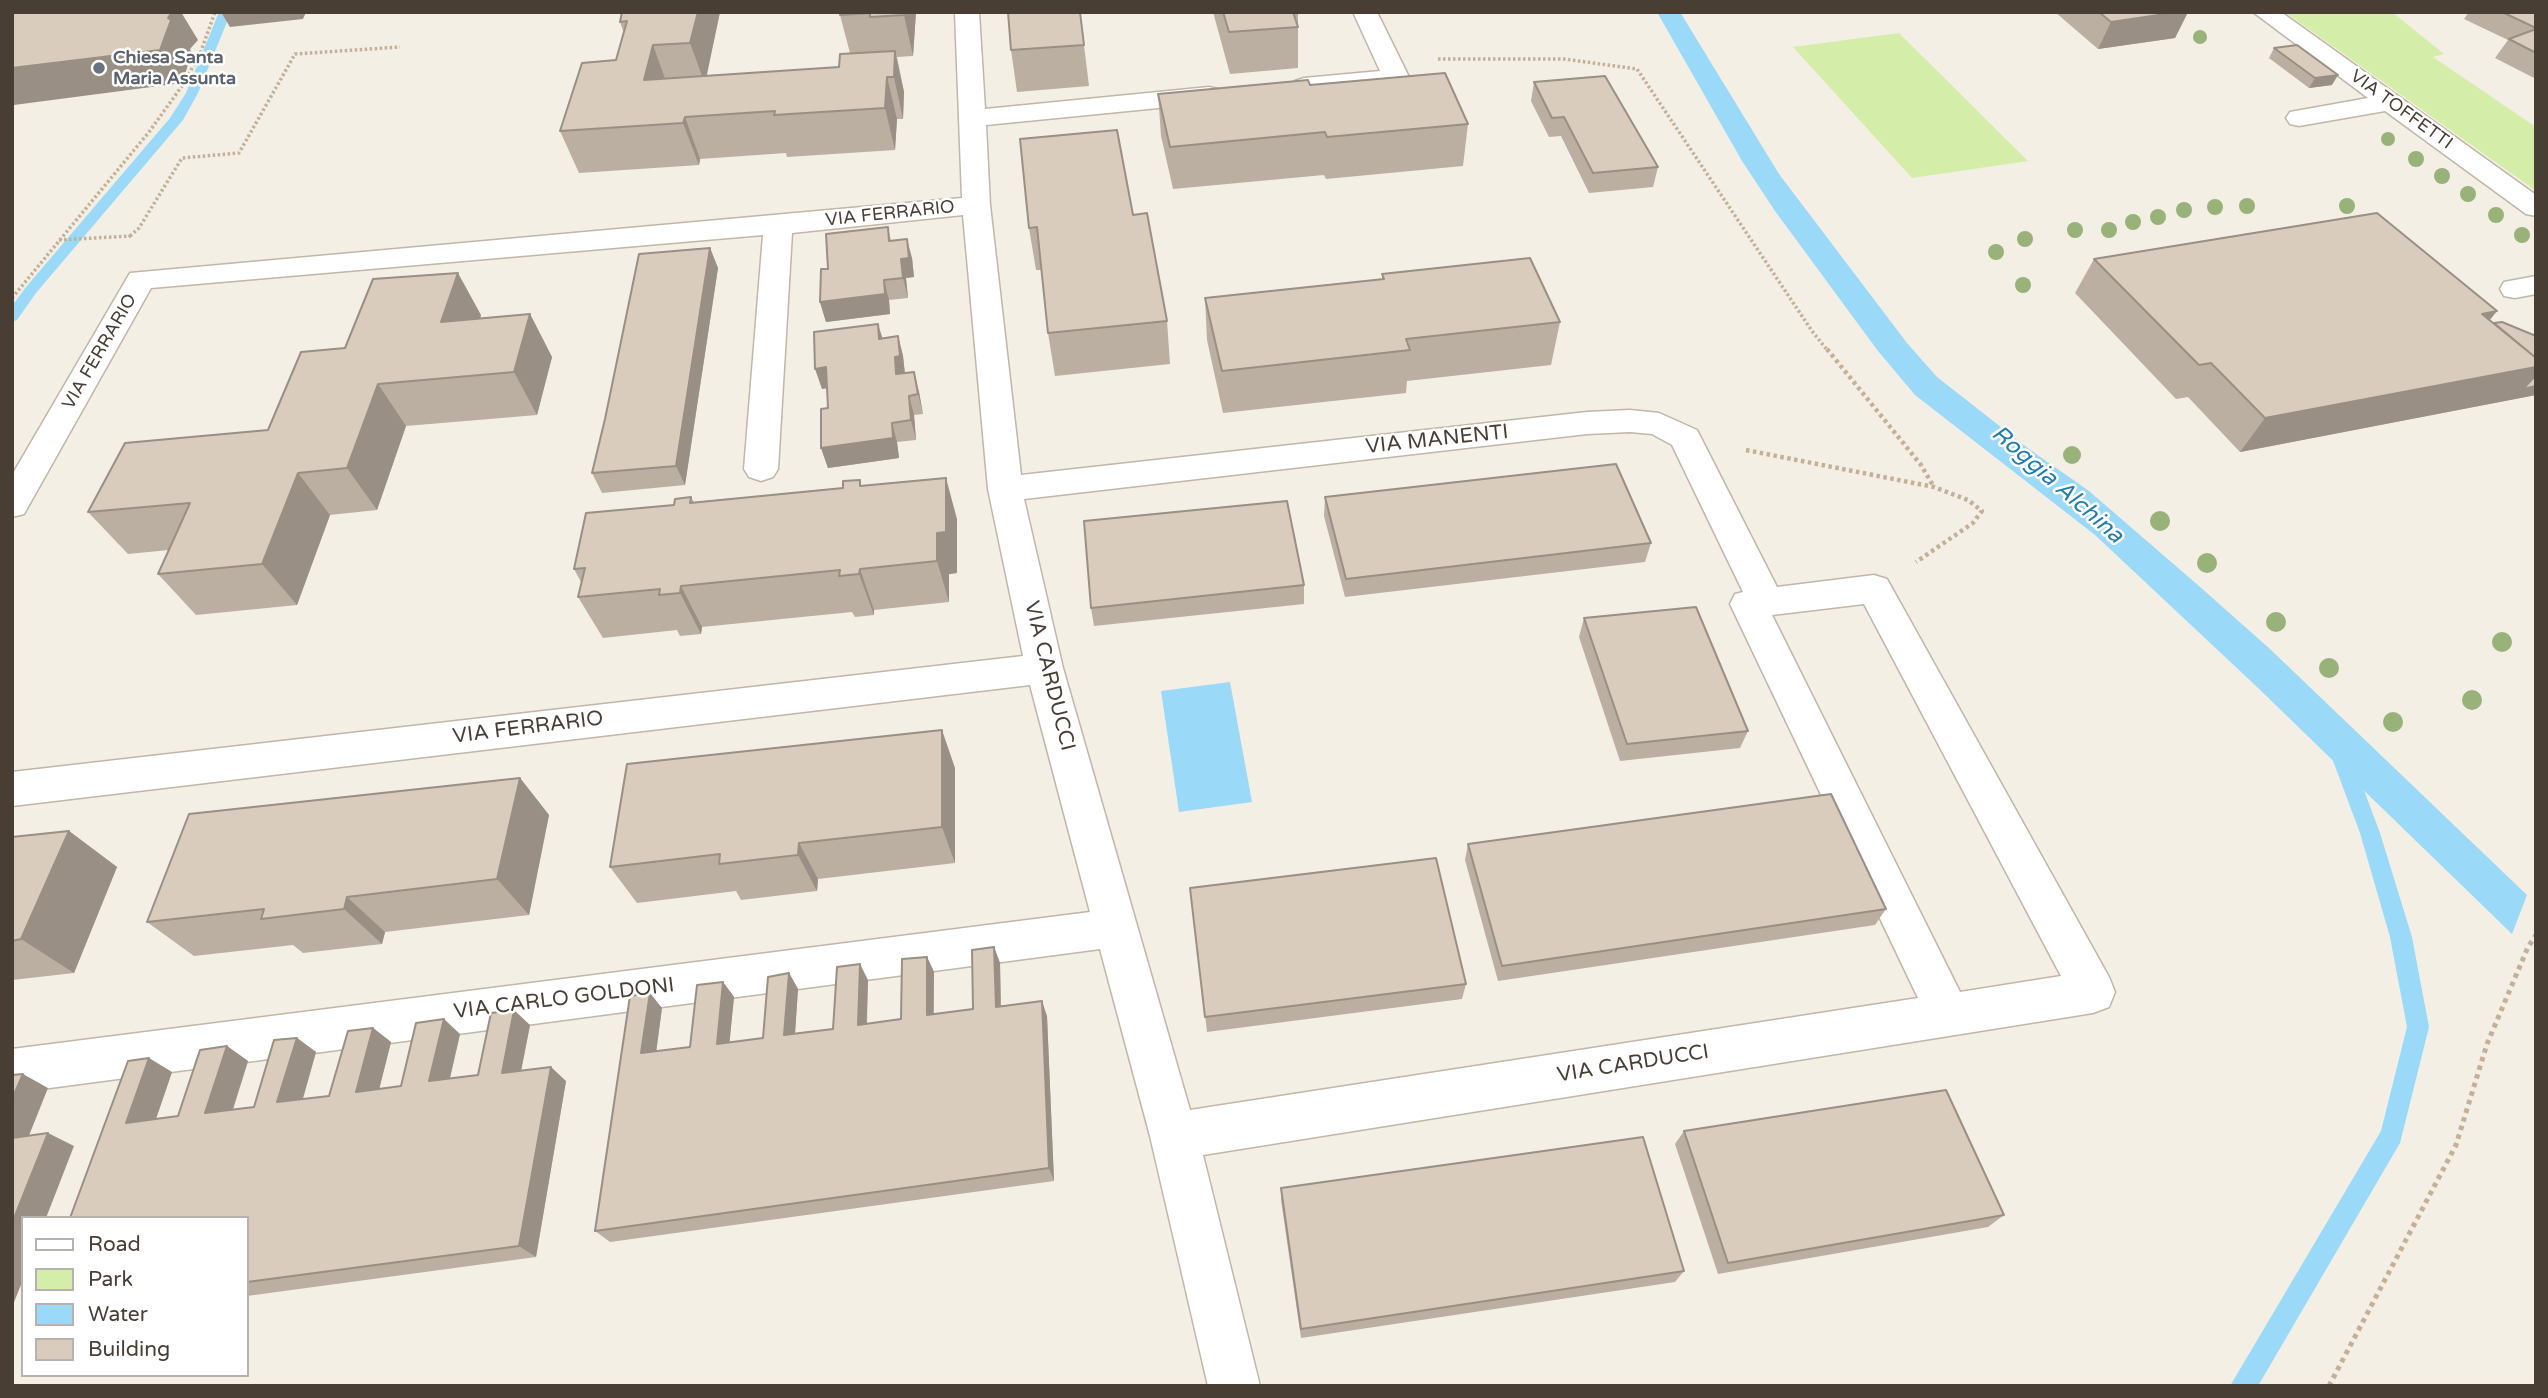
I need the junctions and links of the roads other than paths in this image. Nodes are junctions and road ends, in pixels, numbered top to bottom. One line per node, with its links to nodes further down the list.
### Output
1 (967, 12): 7 (street, VIA FERRARIO)
2 (1365, 12): 4 (street)
3 (2265, 12): 6 (street, VIA TOFFETTI)
4 (1286, 88)
5 (1231, 93): 7 (street)
6 (2392, 102): 8 (street); 10 (street, VIA TOFFETTI)
7 (971, 118): 9 (street, VIA FERRARIO)
8 (2299, 118)
9 (976, 205): 11 (street, VIA FERRARIO); 13 (street, VIA CARDUCCI)
10 (2536, 208)
11 (778, 225): 12 (street); 14 (street, VIA FERRARIO)
12 (761, 469)
13 (1005, 489): 15 (street, VIA MANENTI); 16 (street, VIA CARDUCCI)
14 (12, 505)
15 (1766, 602): 19 (street); 19 (street, VIA CARDUCCI)
16 (1044, 668): 17 (street, VIA FERRARIO); 18 (street, VIA CARDUCCI)
17 (12, 789)
18 (1116, 928): 20 (street, VIA CARLO GOLDONI); 21 (street, VIA CARDUCCI)
19 (1948, 1014): 21 (street, VIA CARDUCCI)
20 (12, 1071)
21 (1174, 1136): 22 (street, VIA CARDUCCI)
22 (1234, 1386)

